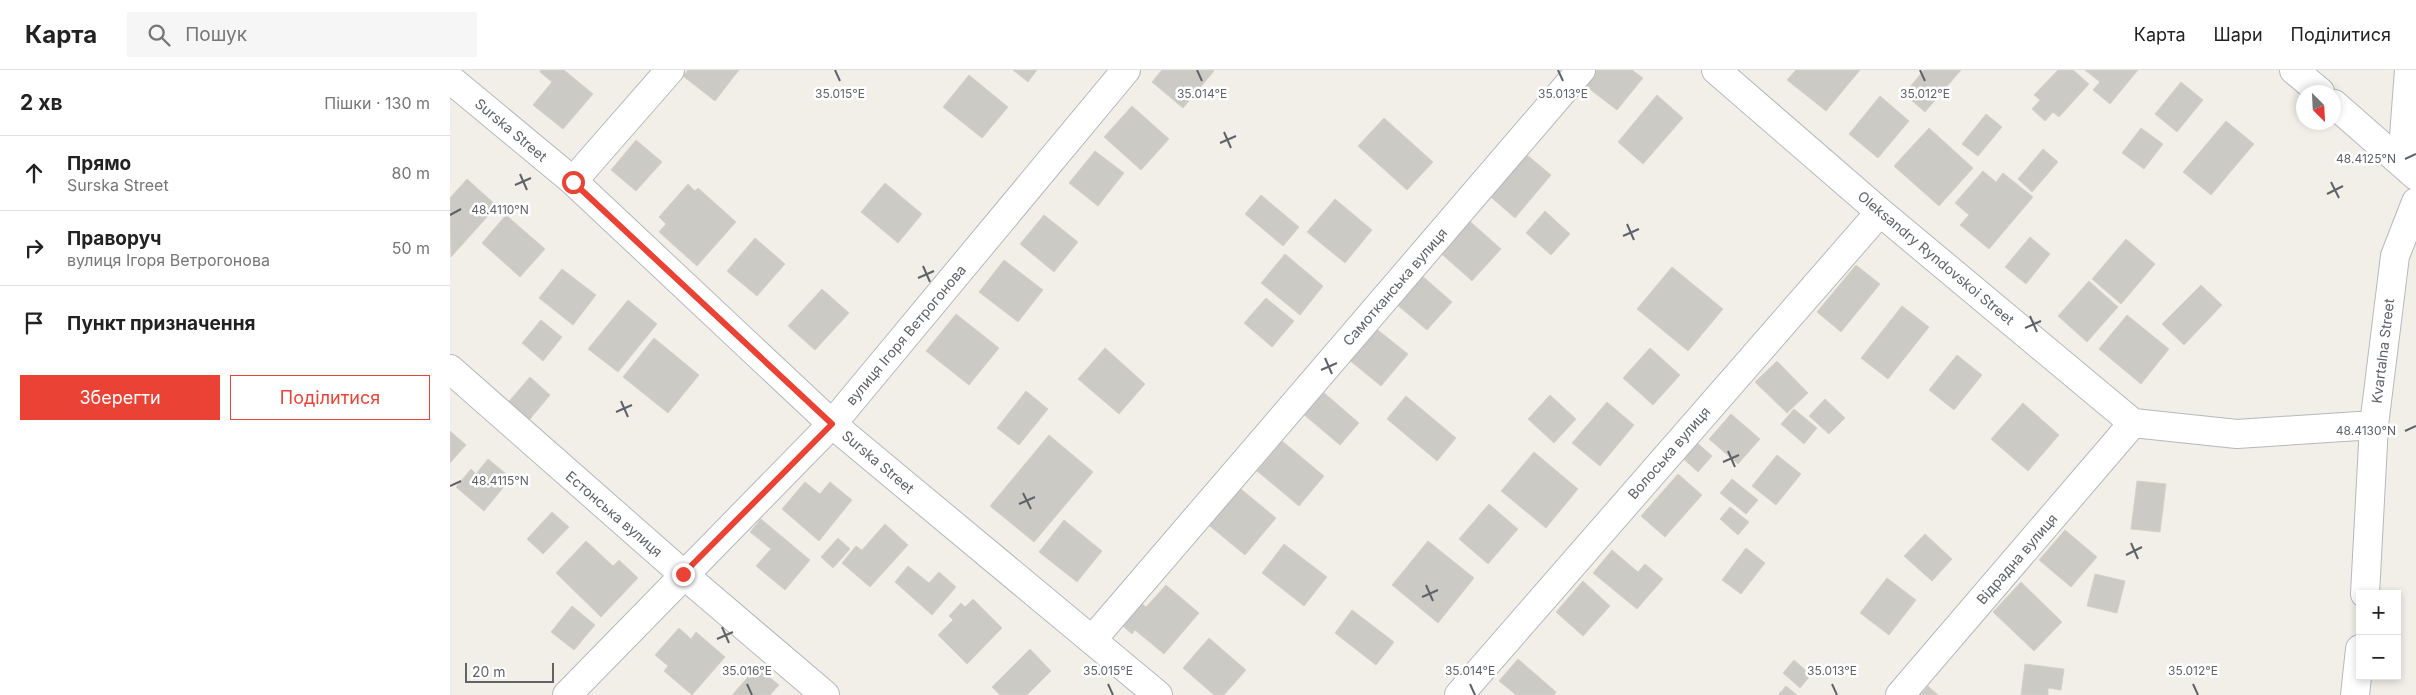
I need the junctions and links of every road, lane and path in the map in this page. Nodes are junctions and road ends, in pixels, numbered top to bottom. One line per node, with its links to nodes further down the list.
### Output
1 (670, 70): 11 (street)
2 (1126, 70): 16 (street, вулиця Ігоря Ветрогонова)
3 (1581, 70): 20 (street, Самотканська вулиця)
4 (1716, 70): 13 (street, Oleksandry Ryndovskoi Street)
5 (2294, 70): 8 (street)
6 (2409, 70): 10 (street)
7 (450, 79): 11 (street, Surska Street)
8 (2312, 85)
9 (2341, 110): 10 (street)
10 (2409, 170)
11 (573, 182): 16 (street, Surska Street)
12 (2416, 202): 17 (street, Kvartalna Street)
13 (1880, 212): 15 (street, Oleksandry Ryndovskoi Street); 25 (street, Волоська вулиця)
14 (450, 370): 18 (street, Естонська вулиця)
15 (2133, 423): 17 (street); 26 (street, Відрадна вулиця)
16 (832, 424): 18 (street, вулиця Ігоря Ветрогонова); 20 (street, Surska Street)
17 (2374, 425): 19 (street, Kvartalna Street)
18 (683, 574): 22 (street, вулиця Ігоря Ветрогонова); 23 (street, Естонська вулиця)
19 (2365, 590)
20 (1092, 640): 24 (street, Surska Street)
21 (2357, 680): 27 (street)
22 (567, 695)
23 (825, 695)
24 (1158, 695)
25 (1459, 695)
26 (1900, 695)
27 (2355, 695)

